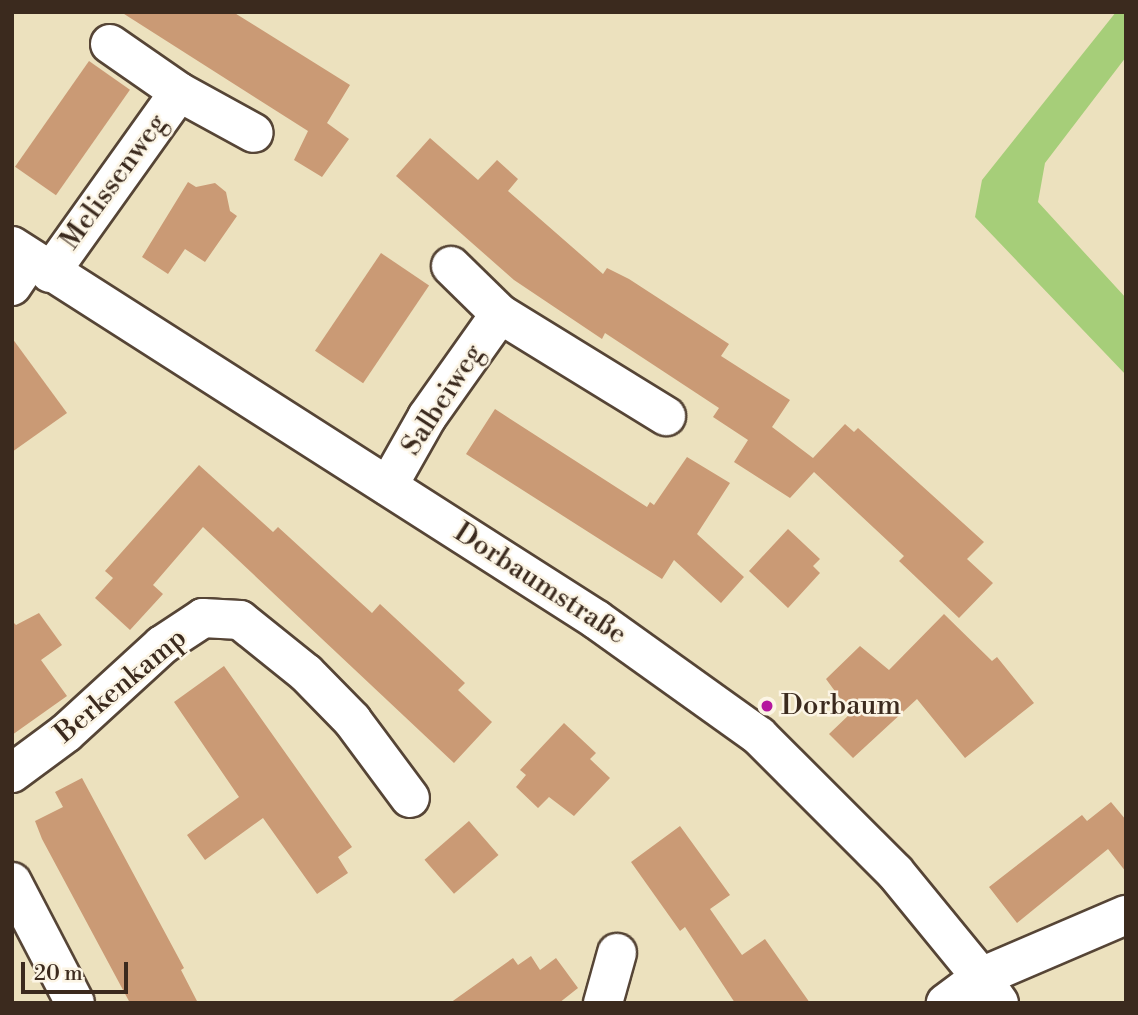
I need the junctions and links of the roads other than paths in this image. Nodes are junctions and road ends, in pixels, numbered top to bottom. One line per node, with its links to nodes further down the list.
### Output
1 (110, 44): 2 (street, Melissenweg)
2 (179, 92): 3 (street, Melissenweg); 4 (street, Melissenweg)
3 (254, 133)
4 (26, 266): 8 (street, Dorbaumstraße)
5 (452, 266): 6 (street, Salbeiweg)
6 (500, 314): 7 (street, Salbeiweg); 8 (street, Salbeiweg)
7 (666, 416)
8 (388, 486): 14 (street, Dorbaumstraße)
9 (12, 773): 10 (street, Berkenkamp)
10 (410, 798)
11 (12, 881): 15 (street)
12 (1126, 915): 14 (street)
13 (617, 953): 16 (street)
14 (990, 990): 17 (street)
15 (75, 1003)
16 (603, 1003)
17 (946, 1003)

